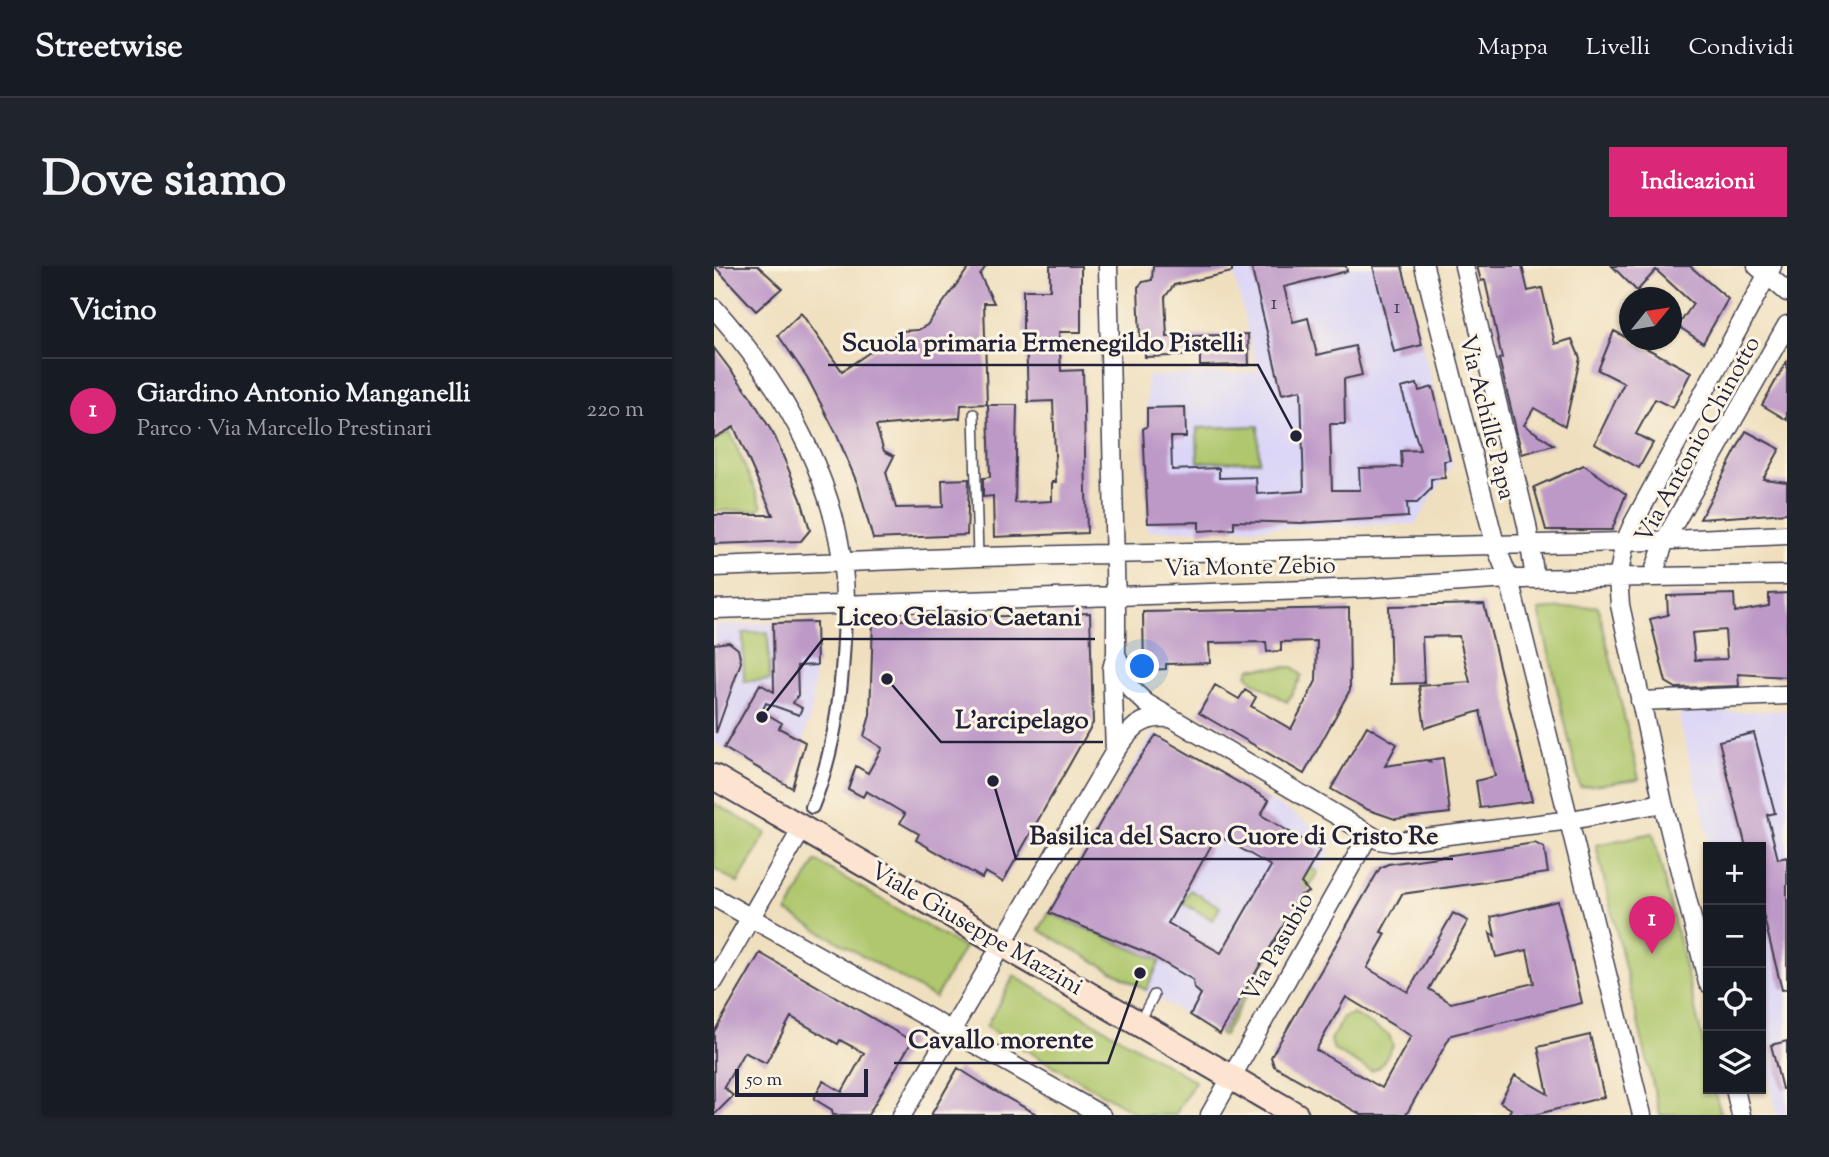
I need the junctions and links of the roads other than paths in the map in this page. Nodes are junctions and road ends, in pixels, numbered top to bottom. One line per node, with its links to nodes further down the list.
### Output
1 (1108, 266): 14 (street)
2 (1424, 266): 12 (street, Via Achille Papa)
3 (1464, 266): 13 (street, Via Achille Papa)
4 (1765, 269): 5 (street); 11 (street, Via Antonio Chinotto)
5 (1787, 292)
6 (714, 308): 16 (street)
7 (1787, 325): 10 (street, Via Antonio Chinotto)
8 (974, 414): 15 (lane)
9 (1787, 535): 10 (street, Via Monte Zebio)
10 (1666, 538): 11 (street, Via Monte Zebio); 19 (street, Via Antonio Chinotto)
11 (1625, 542): 13 (street, Via Monte Zebio); 20 (street, Via Antonio Chinotto)
12 (1495, 544): 13 (street, Via Monte Zebio); 14 (street, Via Monte Zebio); 21 (street, Via Achille Papa)
13 (1531, 544): 22 (street, Via Achille Papa)
14 (1115, 555): 15 (street, Via Monte Zebio); 23 (street)
15 (978, 557): 16 (street, Via Monte Zebio)
16 (844, 562): 17 (street, Via Monte Zebio); 24 (street)
17 (714, 567)
18 (1787, 575): 19 (street, Via Monte Zebio)
19 (1652, 577): 20 (street, Via Monte Zebio)
20 (1618, 578): 22 (street, Via Monte Zebio); 28 (street, Via Antonio Chinotto)
21 (1509, 579): 22 (street, Via Monte Zebio); 23 (street, Via Monte Zebio); 34 (street, Via Achille Papa)
22 (1535, 579)
23 (1115, 594): 24 (street, Via Monte Zebio); 26 (street)
24 (845, 605): 25 (street, Via Monte Zebio); 33 (street)
25 (714, 609)
26 (1116, 654): 29 (street); 30 (street)
27 (1787, 695): 28 (street)
28 (1640, 701): 32 (street, Via Antonio Chinotto)
29 (1169, 718): 30 (street); 35 (street)
30 (1115, 751): 38 (street)
31 (714, 777): 33 (main road, Viale Giuseppe Mazzini)
32 (1663, 803): 34 (street); 39 (street, Via Antonio Chinotto)
33 (808, 817): 37 (street); 38 (main road, Viale Giuseppe Mazzini)
34 (1571, 820): 35 (street); 50 (street, Via Achille Papa)
35 (1368, 836): 44 (street, Via Pasubio)
36 (714, 897): 37 (street)
37 (750, 918): 40 (street); 43 (street)
38 (1002, 943): 42 (main road, Viale Giuseppe Mazzini); 43 (street)
39 (1704, 968)
40 (714, 981)
41 (1154, 995): 42 (lane)
42 (1139, 1023): 44 (main road, Viale Giuseppe Mazzini)
43 (950, 1030): 46 (street); 47 (street)
44 (1232, 1078): 48 (street, Via Pasubio); 49 (main road, Viale Giuseppe Mazzini)
45 (1736, 1094): 51 (street)
46 (902, 1115)
47 (1101, 1115)
48 (1210, 1115)
49 (1296, 1115)
50 (1642, 1115)
51 (1741, 1115)

